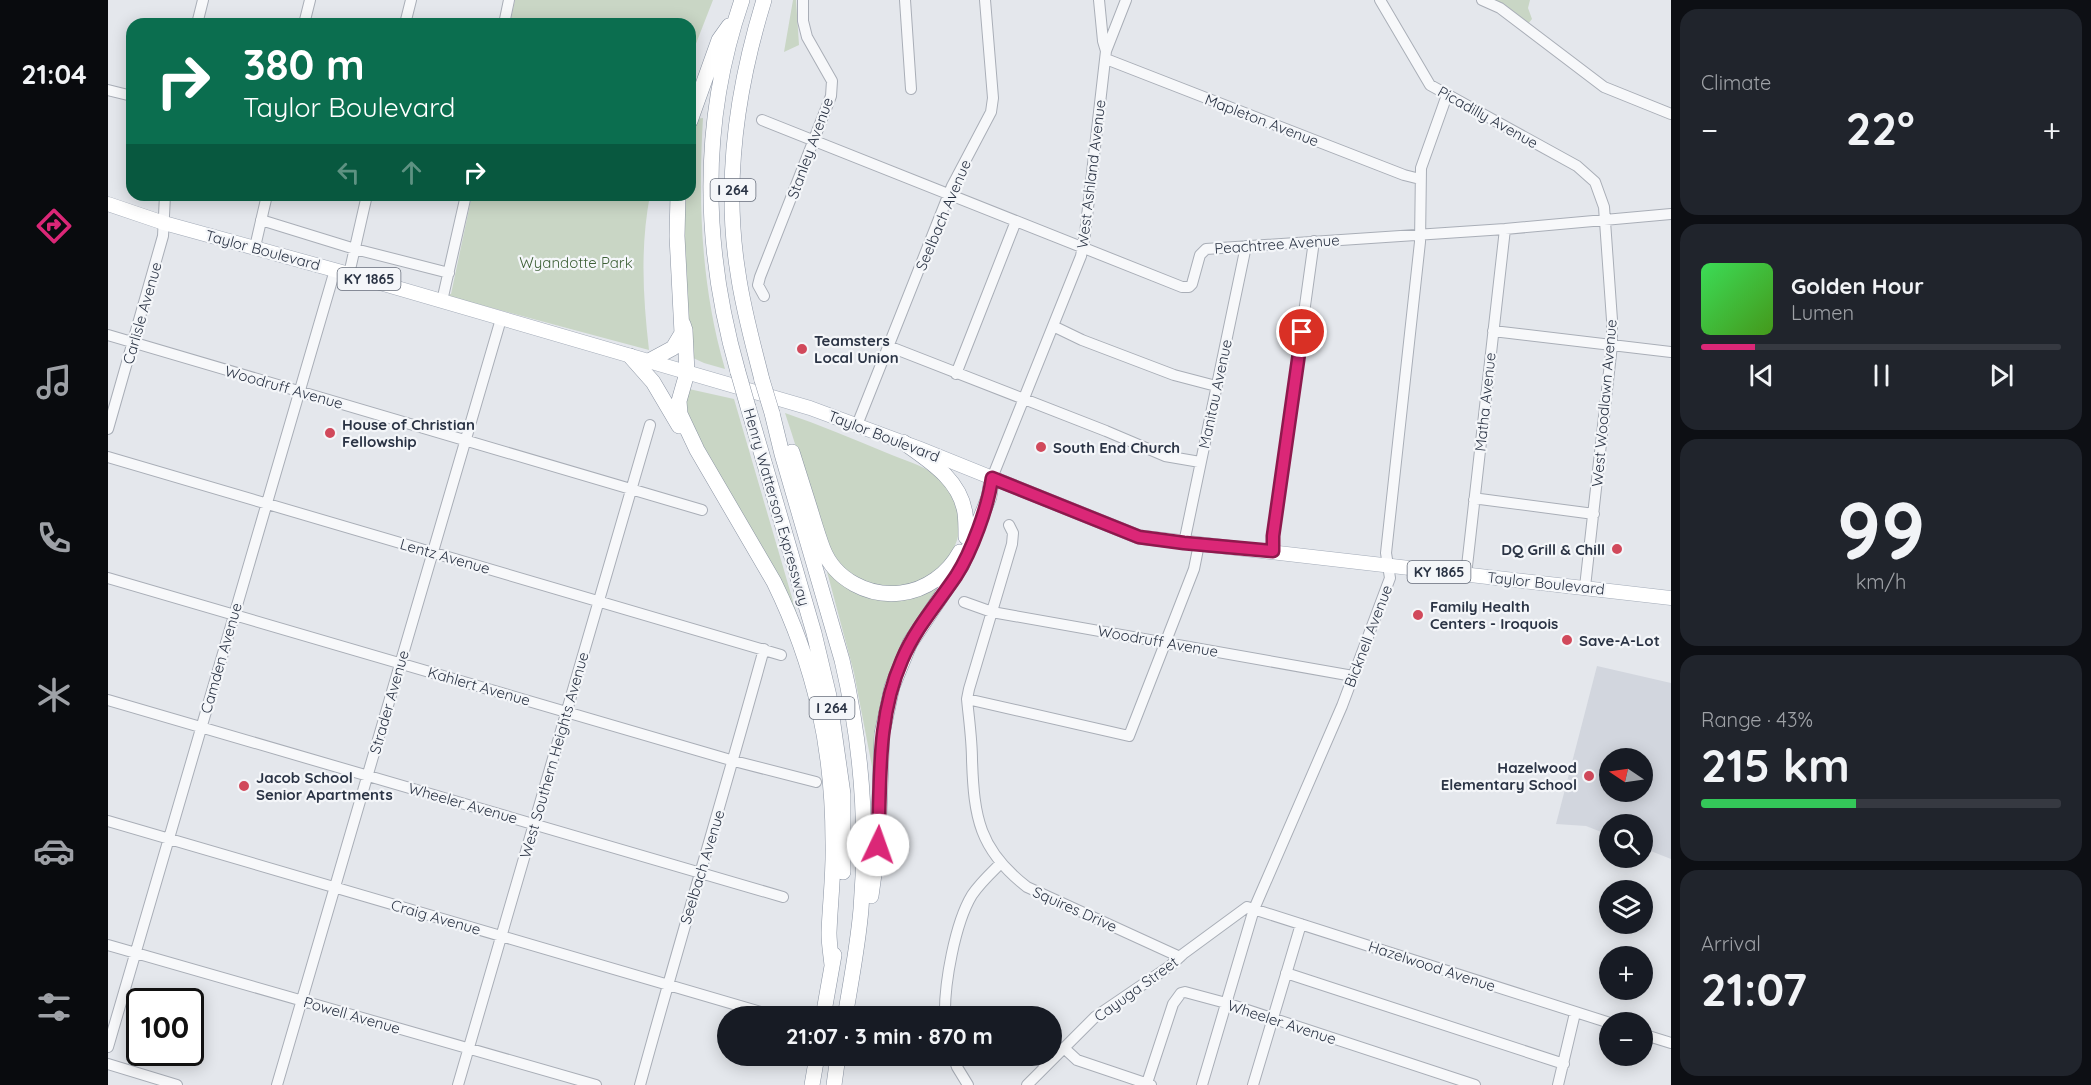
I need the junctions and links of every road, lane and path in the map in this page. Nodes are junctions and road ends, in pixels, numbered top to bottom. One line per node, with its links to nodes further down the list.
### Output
1 (203, 0): 15 (street)
2 (310, 0): 16 (street)
3 (411, 0): 17 (street)
4 (510, 0): 18 (street)
5 (742, 0): 14 (highway, Henry Watterson Expressway / I 264)
6 (764, 0): 69 (highway, Henry Watterson Expressway / I 264, bridge)
7 (803, 0): 27 (street, Stanley Avenue)
8 (905, 0): 20 (street)
9 (985, 0): 29 (street, Seelbach Avenue)
10 (1099, 0): 19 (street)
11 (1126, 0): 19 (street, West Ashland Avenue)
12 (1380, 0): 23 (street, Picadilly Avenue)
13 (1482, 0): 25 (street)
14 (736, 16): 24 (highway); 125 (highway, Henry Watterson Expressway / I 264, bridge)
15 (198, 18)
16 (306, 18)
17 (406, 18)
18 (506, 18)
19 (1106, 55): 28 (street, Mapleton Avenue); 46 (street, West Ashland Avenue)
20 (911, 89)
21 (108, 90): 22 (street)
22 (126, 94)
23 (1447, 95): 28 (street, Bicknell Avenue); 37 (street, Picadilly Avenue)
24 (696, 104)
25 (1671, 114)
26 (762, 120): 27 (street, Peachtree Avenue)
27 (814, 141): 29 (street, Peachtree Avenue); 51 (street, Stanley Avenue)
28 (1420, 178): 42 (street, Bicknell Avenue)
29 (949, 194): 39 (street, Peachtree Avenue); 60 (street, Seelbach Avenue)
30 (165, 201): 40 (street, Carlisle Avenue)
31 (266, 201): 38 (street)
32 (366, 201): 47 (street)
33 (465, 201): 49 (street)
34 (678, 201): 54 (highway)
35 (108, 204): 40 (main road, Taylor Boulevard / KY 1865)
36 (1671, 214): 37 (street, Peachtree Avenue)
37 (1605, 219): 41 (street, Peachtree Avenue); 59 (street, West Woodlawn Avenue)
38 (261, 220): 45 (street); 47 (street)
39 (1016, 221): 46 (street, Peachtree Avenue); 65 (street)
40 (164, 223): 45 (main road, Taylor Boulevard / KY 1865); 58 (street, Carlisle Avenue)
41 (1505, 229): 42 (street, Peachtree Avenue); 56 (street, Matha Avenue)
42 (1421, 234): 43 (street, Peachtree Avenue); 90 (street, Bicknell Avenue)
43 (1314, 241): 44 (street, Peachtree Avenue); 88 (street)
44 (1246, 246): 46 (street, Peachtree Avenue); 66 (street, Manitau Avenue)
45 (255, 247): 48 (main road, Taylor Boulevard / KY 1865)
46 (1083, 247): 55 (street, West Ashland Avenue)
47 (355, 249): 49 (street); 50 (street)
48 (335, 270): 50 (main road, Taylor Boulevard / KY 1865); 67 (street, Camden Avenue)
49 (449, 273): 52 (street)
50 (350, 274): 52 (main road, Taylor Boulevard / KY 1865)
51 (764, 296)
52 (442, 301): 53 (main road, Taylor Boulevard / KY 1865)
53 (501, 319): 62 (main road, Taylor Boulevard / KY 1865); 73 (street, Strader Avenue)
54 (683, 324): 63 (highway); 64 (highway)
55 (1053, 326): 66 (street); 68 (street, West Ashland Avenue)
56 (1493, 331): 59 (street); 80 (street, Matha Avenue)
57 (108, 335): 58 (street, Woodruff Avenue)
58 (133, 343): 67 (street, Woodruff Avenue); 72 (street, Carlisle Avenue)
59 (1612, 345): 61 (street); 83 (street, West Woodlawn Avenue)
60 (888, 346): 65 (street); 71 (street, Seelbach Avenue)
61 (1671, 352)
62 (630, 356): 63 (main road, Taylor Boulevard / KY 1865); 75 (highway)
63 (647, 362): 64 (main road, Taylor Boulevard / KY 1865)
64 (687, 374): 71 (main road, Taylor Boulevard / KY 1865); 75 (highway)
65 (956, 374): 68 (street)
66 (1216, 386): 77 (street, Manitau Avenue)
67 (299, 391): 73 (street, Woodruff Avenue); 81 (street, Camden Avenue)
68 (1023, 400): 77 (street); 78 (street, West Ashland Avenue)
69 (772, 413): 85 (highway); 122 (highway, Henry Watterson Expressway / I 264)
70 (650, 425): 79 (street, West Southern Heights Avenue)
71 (857, 425): 74 (main road, Taylor Boulevard / KY 1865)
72 (108, 429)
73 (466, 440): 79 (street, Woodruff Avenue); 89 (street, Strader Avenue)
74 (903, 442): 78 (main road, Taylor Boulevard / KY 1865); 85 (highway)
75 (697, 450): 125 (highway)
76 (108, 457): 81 (street, Lentz Avenue)
77 (1200, 462): 86 (street, Manitau Avenue)
78 (992, 478): 85 (highway); 86 (main road, Taylor Boulevard / KY 1865); 122 (highway)
79 (632, 488): 82 (street, Woodruff Avenue); 95 (street, West Southern Heights Avenue)
80 (1474, 500): 83 (street); 91 (street, Matha Avenue)
81 (267, 503): 89 (street, Lentz Avenue); 98 (street, Camden Avenue)
82 (702, 510)
83 (1594, 514): 93 (street, West Woodlawn Avenue)
84 (1009, 525): 97 (street)
85 (966, 537)
86 (1184, 543): 87 (main road, Taylor Boulevard / KY 1865)
87 (1199, 544): 88 (main road, Taylor Boulevard / KY 1865); 99 (street)
88 (1273, 551): 90 (main road, Taylor Boulevard / KY 1865)
89 (432, 553): 95 (street, Lentz Avenue); 102 (street, Strader Avenue)
90 (1388, 566): 91 (main road, Taylor Boulevard / KY 1865); 103 (street, Bicknell Avenue)
91 (1466, 575): 93 (main road, Taylor Boulevard / KY 1865)
92 (108, 578): 98 (street, Kahlert Avenue)
93 (1585, 587): 94 (main road, Taylor Boulevard / KY 1865)
94 (1671, 598)
95 (599, 600): 100 (street, Lentz Avenue); 106 (street, West Southern Heights Avenue)
96 (964, 602): 97 (street, Woodruff Avenue)
97 (992, 612): 99 (street, Woodruff Avenue); 104 (street)
98 (234, 616): 102 (street, Kahlert Avenue); 107 (street, Camden Avenue)
99 (1166, 642): 103 (street, Woodruff Avenue); 104 (street)
100 (764, 649): 101 (street, Lentz Avenue); 108 (street, Seelbach Avenue)
101 (781, 654)
102 (400, 663): 106 (street, Kahlert Avenue); 109 (street, Strader Avenue)
103 (1353, 676): 118 (street, Bicknell Avenue)
104 (967, 699): 114 (street, Squires Drive)
105 (108, 700): 107 (street, Wheeler Avenue)
106 (566, 712): 108 (street, Kahlert Avenue); 112 (street, West Southern Heights Avenue)
107 (201, 727): 109 (street, Wheeler Avenue); 113 (street, Camden Avenue)
108 (734, 761): 110 (street, Kahlert Avenue); 115 (street, Seelbach Avenue)
109 (368, 776): 112 (street, Wheeler Avenue); 116 (street, Strader Avenue)
110 (816, 782)
111 (108, 821): 113 (street, Craig Avenue)
112 (534, 824): 115 (street, Wheeler Avenue); 120 (street, West Southern Heights Avenue)
113 (169, 839): 116 (street, Craig Avenue); 123 (street, Camden Avenue)
114 (1001, 863): 124 (street, Squires Drive); 133 (street)
115 (699, 872): 117 (street, Wheeler Avenue); 127 (street, Seelbach Avenue)
116 (335, 887): 120 (street, Craig Avenue); 128 (street, Strader Avenue)
117 (783, 897)
118 (1254, 909): 119 (street, Hazelwood Avenue); 124 (street, Cayuga Street); 129 (street, Bicknell Avenue)
119 (1301, 924): 126 (street); 134 (street, Hazelwood Avenue)
120 (501, 936): 127 (street, Craig Avenue); 140 (street, West Southern Heights Avenue)
121 (108, 945): 123 (street, Powell Avenue)
122 (857, 951): 132 (highway, Henry Watterson Expressway / I 264)
123 (135, 953): 128 (street, Powell Avenue); 139 (street, Camden Avenue)
124 (1180, 957): 141 (street, Cayuga Street)
125 (832, 965): 131 (highway, Henry Watterson Expressway / I 264)
126 (1286, 973): 135 (street); 143 (street)
127 (667, 984): 130 (street, Craig Avenue); 152 (street, Seelbach Avenue)
128 (301, 1001): 140 (street, Powell Avenue); 149 (street, Strader Avenue)
129 (1226, 1003): 135 (street, Wheeler Avenue); 147 (street, Wheeler Avenue); 157 (street, Bicknell Avenue)
130 (741, 1006)
131 (825, 1006)
132 (847, 1006)
133 (946, 1006)
134 (1575, 1013): 136 (street, Hazelwood Avenue); 143 (street)
135 (1273, 1018): 158 (street); 159 (street, Wheeler Avenue)
136 (1599, 1020)
137 (1653, 1037): 138 (street)
138 (1671, 1043)
139 (108, 1047)
140 (469, 1048): 150 (street, West Southern Heights Avenue); 151 (street, Powell Avenue)
141 (1064, 1048): 147 (street); 156 (street, Cayuga Street)
142 (108, 1064): 148 (street)
143 (1564, 1064): 160 (street)
144 (815, 1066): 153 (highway)
145 (837, 1066): 154 (highway)
146 (957, 1066): 155 (street)
147 (1150, 1084)
148 (177, 1085)
149 (277, 1085)
150 (458, 1085)
151 (596, 1085)
152 (640, 1085)
153 (812, 1085)
154 (834, 1085)
155 (968, 1085)
156 (1027, 1085)
157 (1202, 1085)
158 (1253, 1085)
159 (1475, 1085)
160 (1558, 1085)

